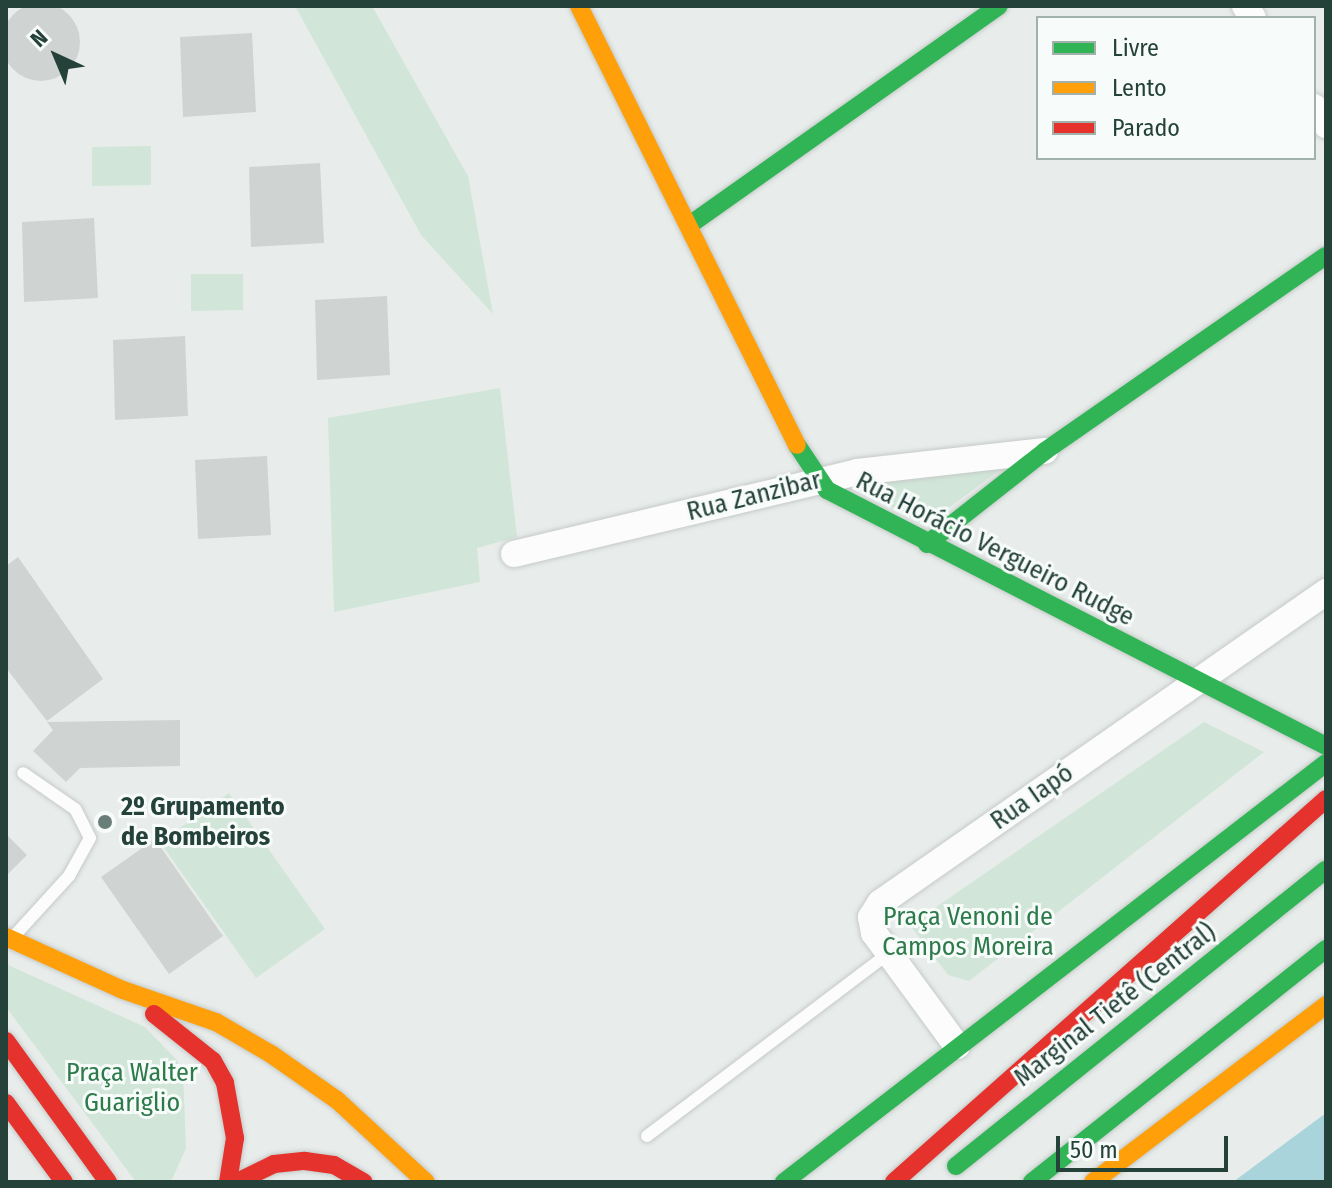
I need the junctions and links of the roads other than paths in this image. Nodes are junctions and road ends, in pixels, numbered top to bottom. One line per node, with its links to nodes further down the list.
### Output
1 (579, 6): 3 (main road, Rua Horácio Vergueiro Rudge)
2 (999, 6): 3 (main road)
3 (691, 224): 6 (main road, Rua Horácio Vergueiro Rudge)
4 (1326, 256): 5 (main road, Rua Zanzibar)
5 (1045, 451): 6 (street, Rua Zanzibar); 7 (main road, Rua Zanzibar)
6 (818, 480): 7 (main road, Rua Horácio Vergueiro Rudge); 8 (street, Rua Zanzibar)
7 (927, 544): 10 (main road, Rua Horácio Vergueiro Rudge)
8 (514, 554)
9 (1326, 592): 10 (street, Rua Iapó)
10 (1197, 682): 11 (main road, Rua Horácio Vergueiro Rudge); 18 (street, Rua Iapó)
11 (1326, 746)
12 (1326, 763): 22 (main road)
13 (23, 773): 16 (lane)
14 (1326, 799): 32 (main road)
15 (1326, 870): 33 (main road, Marginal Tietê (Central))
16 (8, 938): 19 (main road)
17 (1326, 949): 34 (main road)
18 (889, 953): 22 (street, Rua Iapó); 24 (lane)
19 (123, 990): 27 (main road); 30 (main road)
20 (1326, 1005): 35 (main road)
21 (6, 1041): 26 (main road)
22 (957, 1046): 31 (main road)
23 (6, 1103): 25 (main road)
24 (647, 1136)
25 (64, 1182)
26 (108, 1182)
27 (228, 1182)
28 (237, 1182): 29 (main road)
29 (364, 1182)
30 (426, 1182)
31 (784, 1182)
32 (894, 1182)
33 (938, 1182)
34 (1032, 1182)
35 (1093, 1182)

